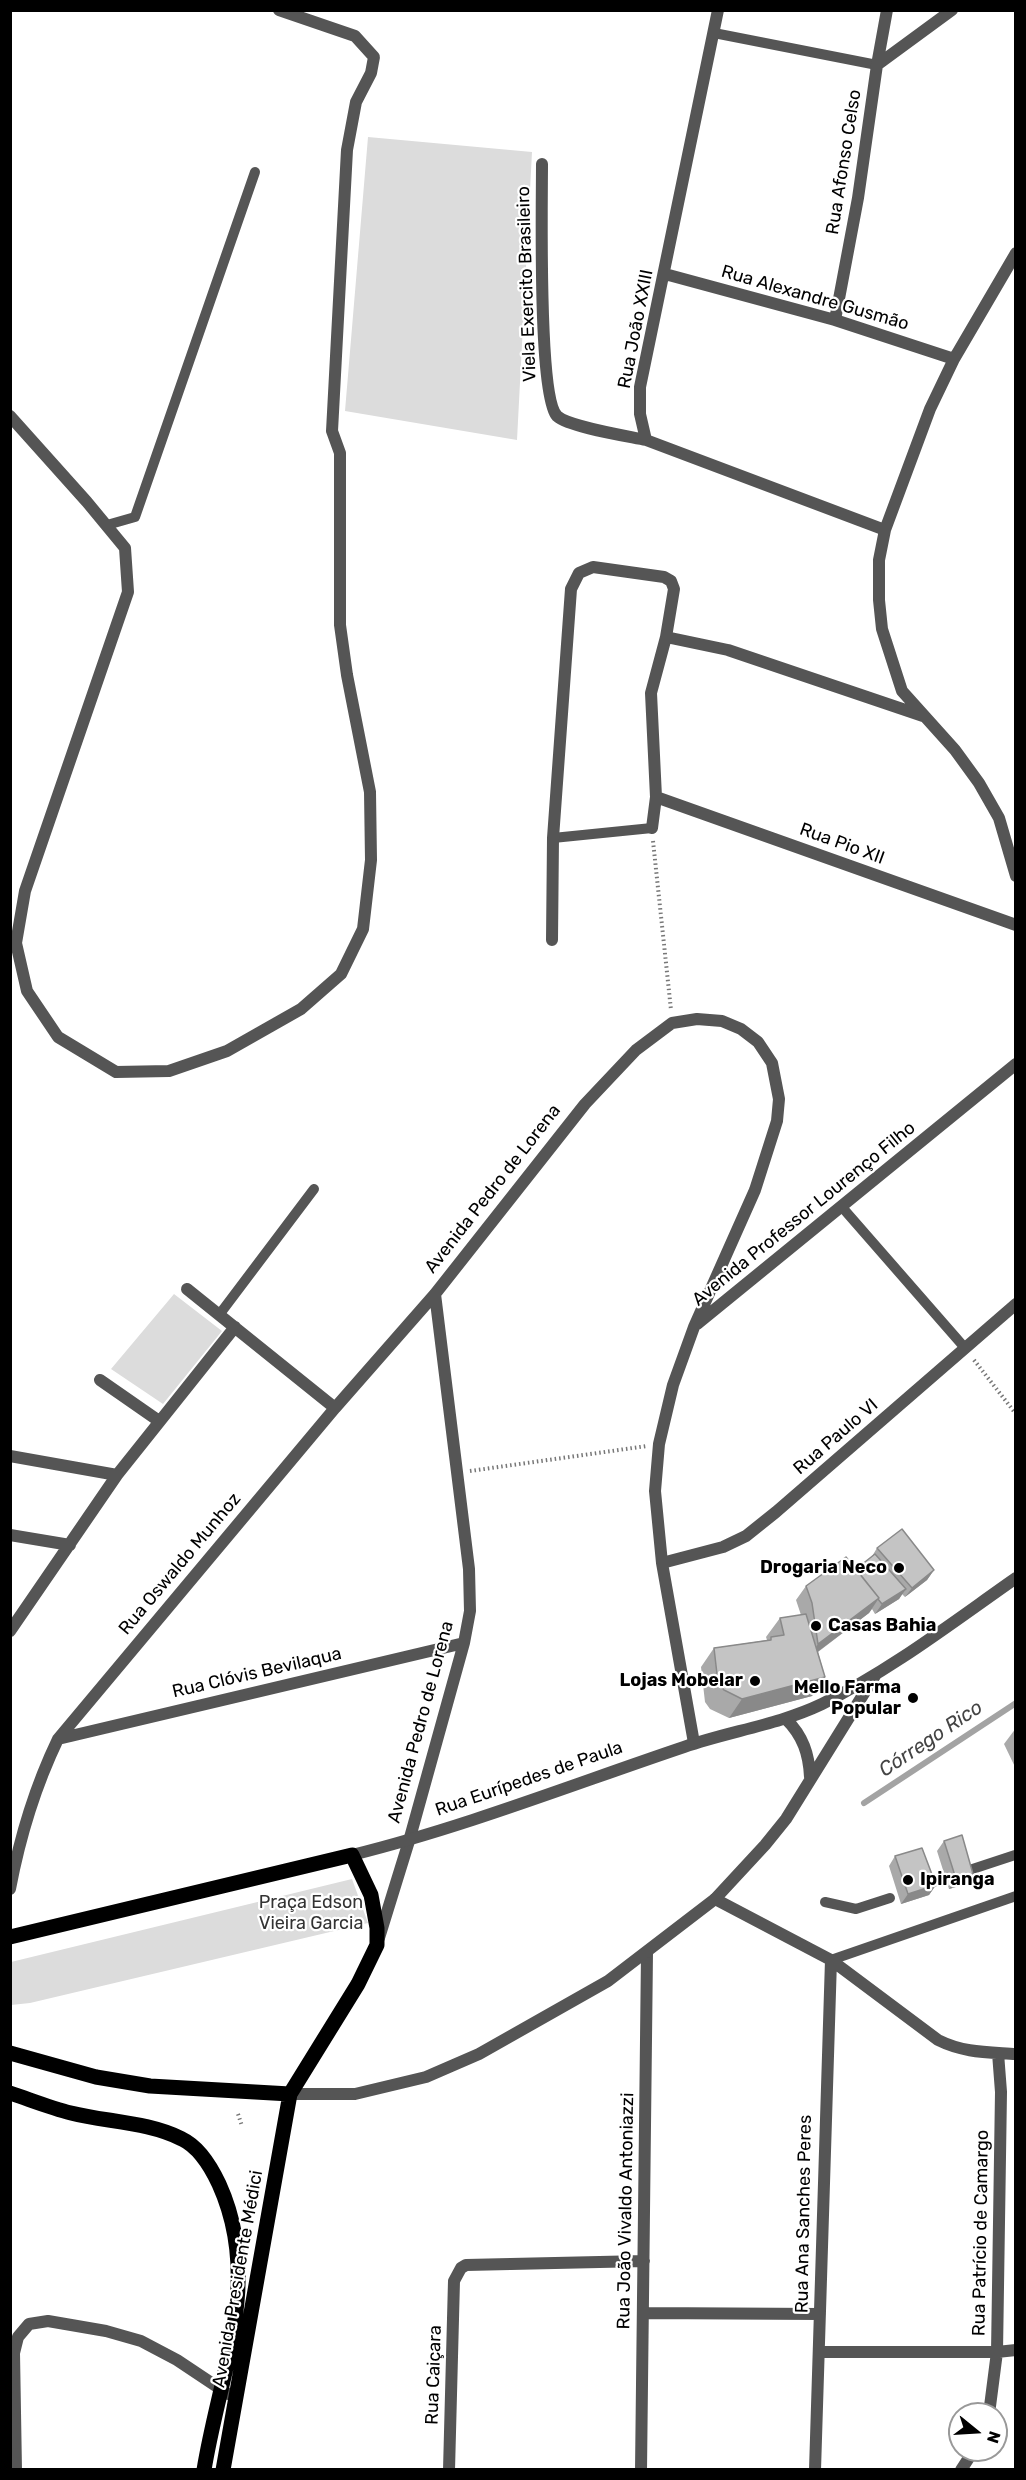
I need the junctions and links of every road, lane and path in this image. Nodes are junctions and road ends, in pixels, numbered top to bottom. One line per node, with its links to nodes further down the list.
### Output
1 (279, 10): 15 (street)
2 (718, 10): 5 (street, Rua João XXIII)
3 (887, 10): 6 (street, Rua Afonso Celso)
4 (952, 10): 6 (street)
5 (714, 33): 6 (lane); 10 (street, Rua João XXIII)
6 (877, 65): 11 (street, Rua Afonso Celso)
7 (542, 165): 14 (street, Viela Exercito Brasileiro)
8 (255, 172): 15 (lane)
9 (1016, 253): 12 (street)
10 (665, 274): 11 (street, Rua Alexandre Gusmão); 14 (street, Rua João XXIII)
11 (835, 320): 12 (street, Rua Alexandre Gusmão)
12 (954, 358): 16 (street)
13 (10, 416): 15 (street)
14 (646, 440): 16 (street)
15 (107, 525)
16 (885, 530): 18 (street)
17 (666, 637): 18 (street); 19 (street); 21 (street)
18 (924, 716): 22 (street)
19 (656, 797): 20 (street); 24 (street, Rua Pio XII)
20 (652, 828): 21 (lane); 26 (path)
21 (554, 838): 25 (street)
22 (1014, 862): 23 (street)
23 (1016, 876)
24 (1016, 925)
25 (552, 940)
26 (672, 1023): 31 (street, Avenida Pedro de Lorena); 35 (street, Avenida Pedro de Lorena)
27 (1016, 1064): 29 (street, Avenida Professor Lourenço Filho)
28 (315, 1190): 33 (lane)
29 (841, 1206): 35 (street, Avenida Professor Lourenço Filho); 36 (lane)
30 (187, 1289): 33 (street)
31 (435, 1294): 38 (street, Rua Oswaldo Munhoz); 43 (street, Avenida Pedro de Lorena)
32 (1016, 1304): 36 (street, Rua Paulo VI)
33 (219, 1315): 34 (street)
34 (235, 1327): 38 (street); 40 (street)
35 (694, 1327): 41 (street, Avenida Professor Lourenço Filho)
36 (965, 1348): 39 (path); 47 (street, Rua Paulo VI)
37 (100, 1380): 40 (street)
38 (335, 1408): 53 (street, Rua Oswaldo Munhoz)
39 (1016, 1414)
40 (159, 1421): 44 (street)
41 (659, 1444): 43 (path); 47 (street, Avenida Professor Lourenço Filho)
42 (10, 1456): 44 (street)
43 (458, 1473): 50 (street, Avenida Pedro de Lorena)
44 (117, 1475): 46 (street)
45 (10, 1535): 46 (street)
46 (70, 1545): 49 (street)
47 (662, 1563): 54 (street, Avenida Professor Lourenço Filho)
48 (1016, 1578): 51 (street, Rua Eurípedes de Paula)
49 (13, 1624)
50 (464, 1642): 53 (street, Rua Clóvis Bevilaqua); 56 (street, Avenida Pedro de Lorena)
51 (876, 1674): 52 (street, Rua Eurípedes de Paula); 55 (street)
52 (786, 1719): 54 (street, Rua Eurípedes de Paula); 55 (street)
53 (58, 1739): 60 (street, Rua Oswaldo Munhoz)
54 (694, 1743): 56 (street, Rua Eurípedes de Paula)
55 (810, 1778): 63 (street)
56 (409, 1841): 57 (street, Rua Eurípedes de Paula); 66 (street, Avenida Pedro de Lorena)
57 (352, 1855): 65 (main road, Rua Eurípedes de Paula); 66 (main road)
58 (1015, 1855): 59 (lane)
59 (918, 1887)
60 (10, 1888)
61 (1016, 1896): 68 (lane)
62 (890, 1898): 64 (lane)
63 (715, 1899): 67 (street); 68 (street)
64 (825, 1902)
65 (10, 1937)
66 (377, 1945): 73 (main road, Avenida Pedro de Lorena)
67 (647, 1953): 73 (street); 76 (street, Rua João Vivaldo Antoniazzi)
68 (831, 1960): 70 (street); 78 (street, Rua Ana Sanches Peres)
69 (10, 2053): 73 (main road)
70 (998, 2053): 71 (street); 81 (street, Rua Patrício de Camargo)
71 (1016, 2054)
72 (10, 2093): 82 (main road, Avenida Presidente Médici)
73 (290, 2094): 83 (main road, Avenida Presidente Médici)
74 (238, 2114): 75 (path)
75 (242, 2127)
76 (644, 2261): 77 (street, Rua João Vivaldo Antoniazzi); 88 (street, Rua Caiçara)
77 (643, 2313): 78 (street); 89 (street, Rua João Vivaldo Antoniazzi)
78 (820, 2314): 80 (street, Rua Ana Sanches Peres)
79 (1016, 2350): 81 (street)
80 (819, 2352): 81 (street); 90 (street, Rua Ana Sanches Peres)
81 (997, 2352): 84 (street, Rua Patrício de Camargo)
82 (221, 2389): 83 (street); 85 (street); 86 (main road, Avenida Presidente Médici)
83 (236, 2400): 87 (main road, Avenida Presidente Médici)
84 (991, 2402)
85 (16, 2469)
86 (204, 2469)
87 (223, 2469)
88 (449, 2469)
89 (640, 2469)
90 (815, 2469)

